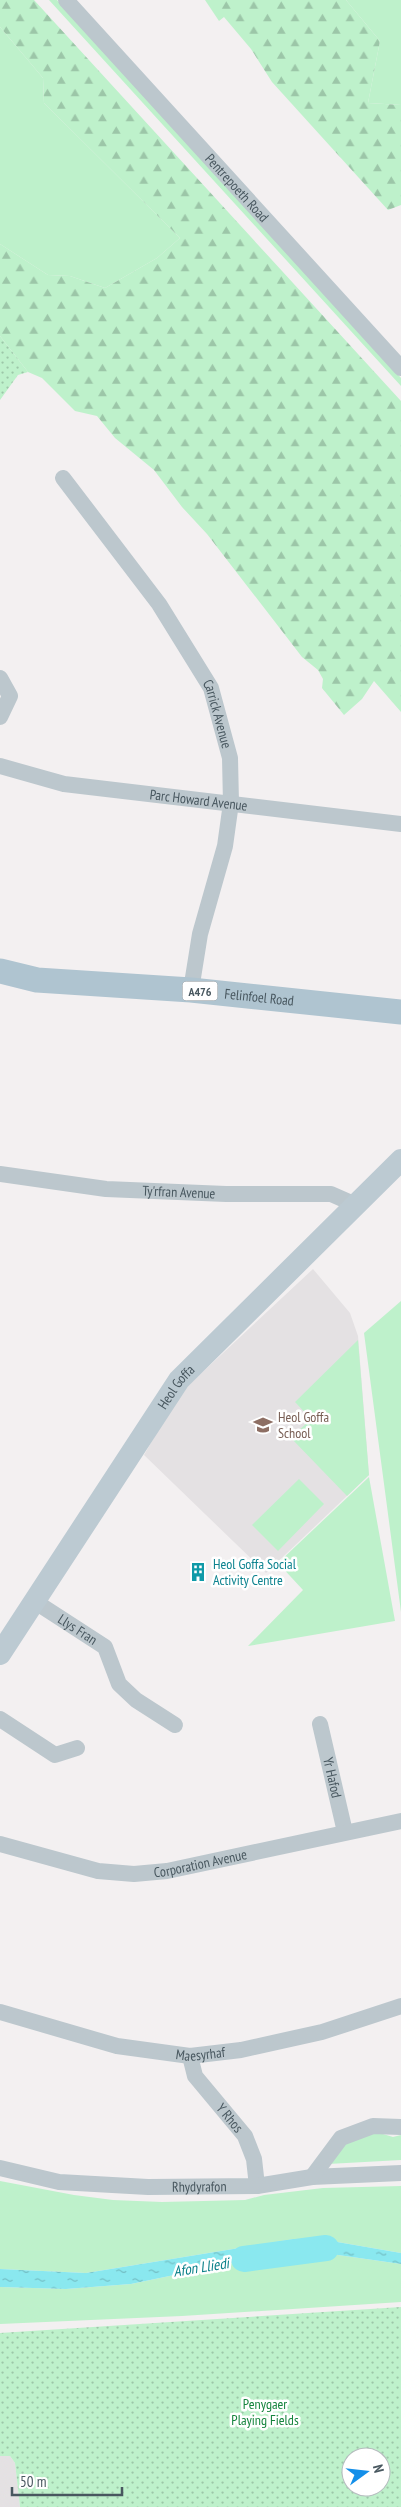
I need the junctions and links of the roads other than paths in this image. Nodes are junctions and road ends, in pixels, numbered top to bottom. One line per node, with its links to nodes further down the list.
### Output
1 (69, 4): 2 (street, Pentrepoeth Road)
2 (401, 368)
3 (63, 478): 7 (street, Carrick Avenue)
4 (0, 678): 5 (street)
5 (0, 717)
6 (0, 766): 7 (street, Parc Howard Avenue)
7 (231, 803): 8 (street, Parc Howard Avenue); 10 (street, Carrick Avenue)
8 (401, 824)
9 (0, 971): 10 (main road, Felinfoel Road / A476)
10 (191, 990): 11 (main road, Felinfoel Road / A476)
11 (401, 1012)
12 (401, 1160): 14 (street, Heol Goffa)
13 (0, 1174): 14 (street, Ty'rfran Avenue)
14 (356, 1205): 15 (street, Heol Goffa)
15 (34, 1601): 16 (street, Heol Goffa); 19 (street, Llys Fran)
16 (0, 1654)
17 (0, 1719): 20 (street)
18 (320, 1724): 22 (street, Yr Hafod)
19 (175, 1725)
20 (77, 1748)
21 (401, 1821): 22 (street, Corporation Avenue)
22 (345, 1832): 23 (street, Corporation Avenue)
23 (0, 1844)
24 (401, 2006): 26 (street, Maesyrhaf)
25 (0, 2012): 26 (street, Maesyrhaf)
26 (190, 2056): 31 (street, Y Rhos)
27 (401, 2127): 30 (street)
28 (0, 2168): 31 (street, Rhydyrafon)
29 (401, 2173): 30 (street, Rhydyrafon)
30 (312, 2177): 31 (street, Rhydyrafon)
31 (257, 2186)

